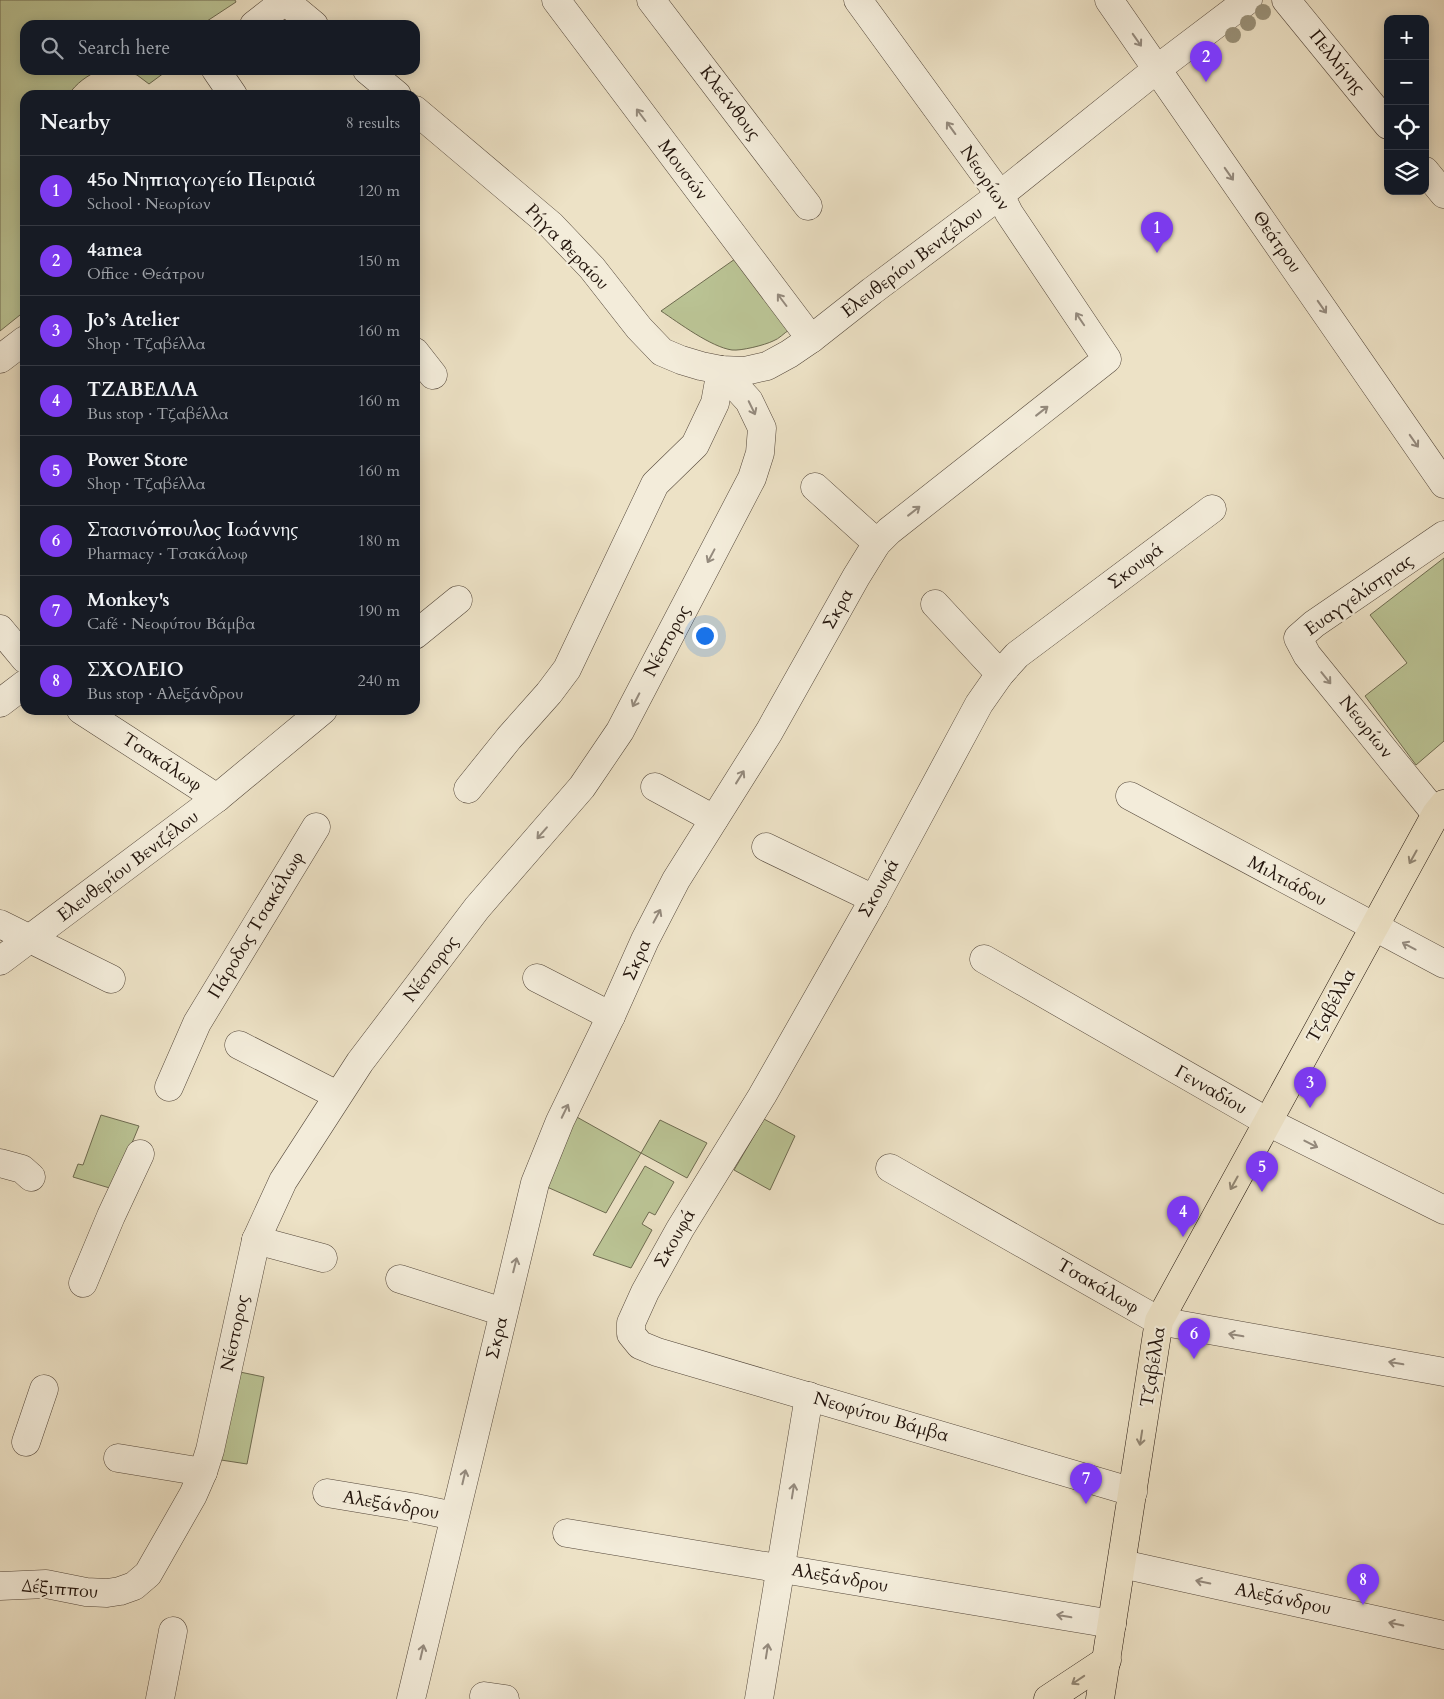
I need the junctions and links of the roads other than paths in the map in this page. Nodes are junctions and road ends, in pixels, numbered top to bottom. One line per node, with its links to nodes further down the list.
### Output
1 (285, 0): 8 (street); 9 (street)
2 (556, 0): 21 (street, Μουσών, one-way to 2)
3 (651, 0): 20 (street, Κλεάνθους)
4 (858, 0): 19 (street, Νεωρίων, one-way to 4)
5 (1109, 0): 10 (street, Θεάτρου, one-way to 10)
6 (1248, 0): 10 (street, Ελευθερίου Βενιζέλου)
7 (1286, 0): 16 (street, Πελλήνης)
8 (260, 20)
9 (308, 20)
10 (1156, 69): 19 (street, Ελευθερίου Βενιζέλου); 28 (street, Θεάτρου, one-way to 28)
11 (219, 75): 13 (street)
12 (373, 75): 14 (street)
13 (230, 90)
14 (391, 90)
15 (420, 114): 26 (street, Ρήγα Φεραίου)
16 (1384, 120)
17 (1429, 176): 18 (street)
18 (1444, 194)
19 (1000, 195): 21 (street, Ελευθερίου Βενιζέλου); 25 (street, Νεωρίων, one-way to 19)
20 (808, 206)
21 (811, 339): 26 (street, Ελευθερίου Βενιζέλου)
22 (20, 344): 24 (street)
23 (420, 358): 27 (street)
24 (0, 359)
25 (1107, 359): 32 (street, Σκρα, one-way to 25)
26 (721, 370): 45 (street); 64 (street, Νέστορος, one-way to 64)
27 (433, 375)
28 (1444, 484)
29 (815, 487): 32 (street)
30 (1212, 509): 39 (street, Σκουφά)
31 (1444, 535): 37 (street, Ευαγγελίστριας)
32 (877, 544): 49 (street, Σκρα, one-way to 32)
33 (458, 600): 36 (street)
34 (935, 604): 39 (street)
35 (0, 629): 38 (street)
36 (420, 631)
37 (1298, 638): 48 (street, Νεωρίων, one-way to 48)
38 (20, 653)
39 (1000, 674): 52 (street, Σκουφά)
40 (20, 688): 41 (street)
41 (0, 703)
42 (89, 715): 47 (street, Τσακάλωφ)
43 (317, 715): 47 (street, Ελευθερίου Βενιζέλου)
44 (655, 787): 49 (street)
45 (468, 789)
46 (1130, 796): 54 (street, Μιλτιάδου)
47 (217, 798): 55 (street, Ελευθερίου Βενιζέλου)
48 (1440, 809): 54 (main road, Τζαβέλλα, one-way to 54)
49 (714, 819): 61 (street, Σκρα, one-way to 49)
50 (316, 827): 63 (street, Πάροδος Τσακάλωφ)
51 (766, 847): 52 (street)
52 (874, 899): 77 (street, Σκουφά)
53 (0, 924): 55 (street)
54 (1374, 927): 58 (street, Μιλτιάδου, one-way to 54); 65 (main road, Τζαβέλλα)
55 (31, 940): 57 (street, Ελευθερίου Βενιζέλου); 60 (street)
56 (984, 959): 65 (street, Γενναδίου)
57 (0, 961)
58 (1444, 964)
59 (537, 978): 61 (street)
60 (112, 979)
61 (611, 1016): 75 (street, Σκρα, one-way to 61)
62 (239, 1045): 64 (street)
63 (169, 1087)
64 (337, 1096): 71 (street, Νέστορος)
65 (1268, 1122): 70 (street, Γενναδίου, one-way to 70); 76 (main road, Τζαβέλλα, one-way to 76)
66 (140, 1154): 74 (street)
67 (0, 1163): 69 (street)
68 (890, 1168): 76 (street, Τσακάλωφ)
69 (31, 1177)
70 (1444, 1210)
71 (256, 1240): 72 (street); 83 (street, Νέστορος)
72 (323, 1258)
73 (400, 1279): 75 (street)
74 (83, 1284)
75 (503, 1312): 86 (street, Σκρα, one-way to 75)
76 (1159, 1321): 78 (street, Τσακάλωφ, one-way to 76); 84 (main road, Τζαβέλλα, one-way to 84)
77 (633, 1337): 80 (street, Νεοφύτου Βάμβα)
78 (1444, 1372)
79 (44, 1389): 81 (street)
80 (809, 1396): 84 (street, Νεοφύτου Βάμβα); 89 (street, one-way to 80)
81 (26, 1442)
82 (118, 1458): 83 (street)
83 (204, 1472): 91 (street, Νέστορος)
84 (1133, 1492): 88 (main road, Τζαβέλλα)
85 (327, 1493): 86 (street, Αλεξάνδρου)
86 (454, 1516): 97 (street, Σκρα, one-way to 86)
87 (568, 1533): 89 (street, Αλεξάνδρου)
88 (1122, 1564): 92 (main road, Τζαβέλλα); 94 (street, Αλεξάνδρου, one-way to 88)
89 (781, 1568): 92 (street, Αλεξάνδρου, one-way to 89); 98 (street, one-way to 89)
90 (0, 1586): 91 (street, Δέξιππου)
91 (120, 1591)
92 (1112, 1624): 95 (main road, Τζαβέλλα)
93 (173, 1631): 96 (street)
94 (1444, 1634)
95 (1107, 1660): 99 (main road, one-way to 99); 100 (main road, Τζαβέλλα)
96 (160, 1699)
97 (411, 1699)
98 (759, 1699)
99 (1048, 1699)
100 (1100, 1699)

